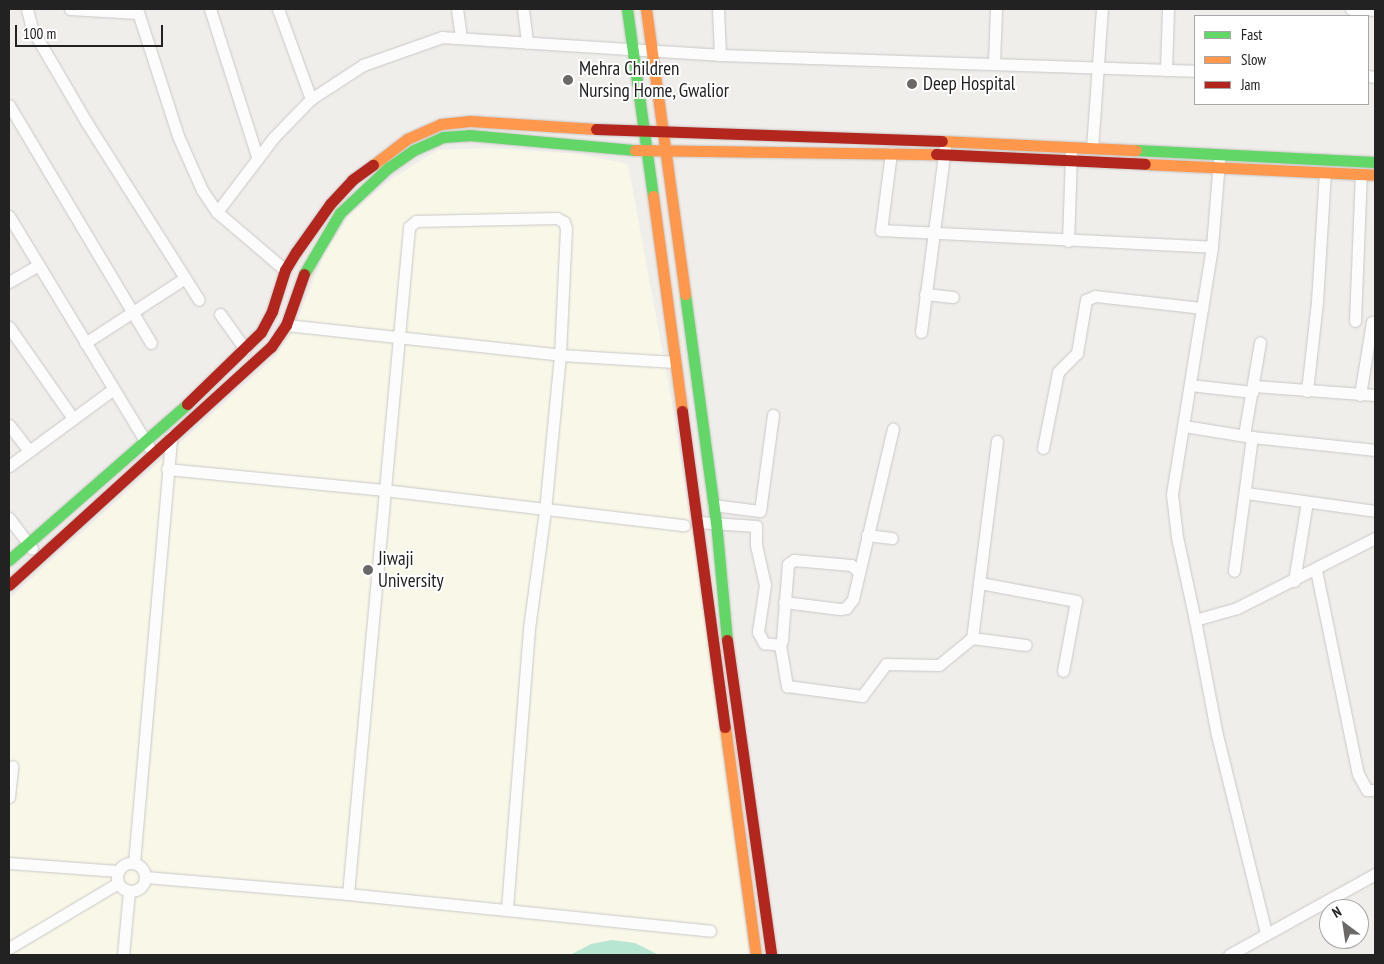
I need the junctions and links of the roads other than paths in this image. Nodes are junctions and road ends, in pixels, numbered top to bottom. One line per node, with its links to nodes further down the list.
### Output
1 (27, 9): 56 (street)
2 (70, 9): 14 (street)
3 (210, 9): 42 (street)
4 (278, 9): 26 (street)
5 (457, 9): 17 (street)
6 (523, 9): 18 (street)
7 (627, 9): 19 (main road)
8 (646, 9): 20 (main road)
9 (718, 9): 21 (street)
10 (996, 9): 22 (street)
11 (1102, 9): 23 (street)
12 (1168, 9): 24 (street)
13 (1351, 9): 15 (street)
14 (87, 10): 16 (street)
15 (1375, 10)
16 (137, 11): 49 (street)
17 (461, 38): 18 (street); 26 (street)
18 (527, 43): 19 (street)
19 (632, 50): 20 (street); 28 (main road)
20 (652, 51): 21 (street); 29 (main road)
21 (720, 55): 22 (street)
22 (994, 63): 23 (street)
23 (1098, 68): 24 (street); 34 (street)
24 (1166, 70): 25 (street)
25 (1194, 71)
26 (311, 100): 42 (street)
27 (9, 105): 64 (street)
28 (641, 131): 29 (main road); 31 (main road); 36 (main road)
29 (663, 132): 30 (main road); 37 (main road)
30 (784, 133): 32 (main road); 38 (main road)
31 (407, 138): 35 (main road); 55 (main road)
32 (947, 140): 33 (main road); 40 (street)
33 (1072, 146): 34 (main road); 43 (street)
34 (1092, 148): 41 (main road)
35 (414, 150): 36 (main road); 59 (main road)
36 (644, 150): 37 (main road); 77 (main road)
37 (665, 151): 38 (main road); 102 (main road)
38 (783, 151): 39 (main road)
39 (891, 153): 40 (main road); 51 (street)
40 (944, 154): 43 (main road); 51 (street)
41 (1220, 154): 44 (main road); 45 (street)
42 (258, 158): 49 (street)
43 (1071, 160): 45 (main road); 52 (street)
44 (1375, 162)
45 (1218, 168): 46 (main road); 53 (street)
46 (1325, 173): 47 (main road); 81 (street)
47 (1361, 174): 48 (main road); 66 (street)
48 (1375, 175)
49 (217, 212): 55 (street)
50 (9, 216): 54 (street)
51 (931, 233): 52 (street); 60 (street)
52 (1068, 241): 53 (street)
53 (1212, 247): 63 (street)
54 (38, 265): 57 (street); 73 (street)
55 (285, 270): 58 (main road)
56 (185, 278): 62 (street); 64 (street)
57 (9, 282)
58 (279, 289): 59 (main road); 75 (main road)
59 (296, 294): 68 (main road)
60 (925, 294): 61 (street); 69 (street)
61 (953, 297)
62 (198, 300)
63 (1202, 308): 78 (street); 93 (street)
64 (134, 313): 73 (street); 74 (street)
65 (220, 314): 75 (street)
66 (1355, 321)
67 (1372, 322): 82 (street)
68 (286, 325): 71 (street); 89 (main road)
69 (921, 332)
70 (10, 334): 85 (street)
71 (398, 339): 76 (street); 76 (street); 99 (street)
72 (1260, 342): 79 (street)
73 (84, 343): 80 (street)
74 (151, 343)
75 (245, 349): 91 (main road)
76 (560, 355): 77 (street); 103 (street)
77 (675, 362): 107 (main road)
78 (1190, 385): 79 (street); 87 (street)
79 (1254, 389): 81 (street); 90 (street)
80 (112, 390): 85 (street); 91 (street)
81 (1307, 391): 82 (street)
82 (1360, 395): 83 (street)
83 (1375, 395)
84 (774, 415): 104 (street)
85 (72, 417): 95 (street)
86 (9, 425): 95 (street)
87 (1184, 426): 90 (street); 124 (street)
88 (893, 429): 111 (street)
89 (171, 434): 96 (main road); 98 (street)
90 (1248, 436): 94 (street); 100 (street)
91 (144, 439): 96 (street); 114 (main road)
92 (997, 441): 121 (street)
93 (1044, 448)
94 (1375, 450)
95 (29, 451): 97 (street)
96 (152, 451): 115 (main road)
97 (9, 466)
98 (167, 469): 99 (street); 133 (street)
99 (384, 490): 103 (street); 139 (street)
100 (1246, 493): 101 (street); 119 (street)
101 (1307, 502): 105 (street); 120 (street)
102 (713, 505): 104 (street); 108 (main road)
103 (545, 510): 109 (street); 140 (street)
104 (760, 511): 110 (street)
105 (1375, 511)
106 (9, 518): 114 (street)
107 (698, 522): 108 (street); 145 (main road)
108 (716, 522): 110 (street); 146 (main road)
109 (684, 525)
110 (756, 526): 126 (street)
111 (867, 535): 112 (street); 118 (street)
112 (892, 538)
113 (1375, 541): 117 (street)
114 (27, 542): 115 (street); 116 (main road)
115 (39, 556): 122 (main road)
116 (9, 560)
117 (1316, 570): 120 (street); 130 (street)
118 (858, 571): 123 (street); 123 (street)
119 (1234, 571)
120 (1294, 581): 124 (street)
121 (980, 583): 125 (street); 128 (street)
122 (9, 585)
123 (784, 602): 126 (street)
124 (1195, 620): 142 (street)
125 (972, 638): 126 (street); 127 (street)
126 (780, 645)
127 (1026, 645)
128 (1063, 671)
129 (12, 766): 131 (street)
130 (1375, 792)
131 (9, 797)
132 (9, 863): 134 (street)
133 (134, 863): 134 (street); 136 (street)
134 (118, 871): 137 (street)
135 (1375, 874): 142 (street)
136 (145, 877): 138 (street); 139 (street)
137 (118, 883): 138 (street); 143 (street)
138 (129, 891): 144 (street)
139 (348, 894): 140 (street)
140 (507, 909): 141 (street)
141 (710, 931)
142 (1266, 933): 147 (street)
143 (9, 948)
144 (123, 955)
145 (756, 955)
146 (771, 955)
147 (1229, 955)

